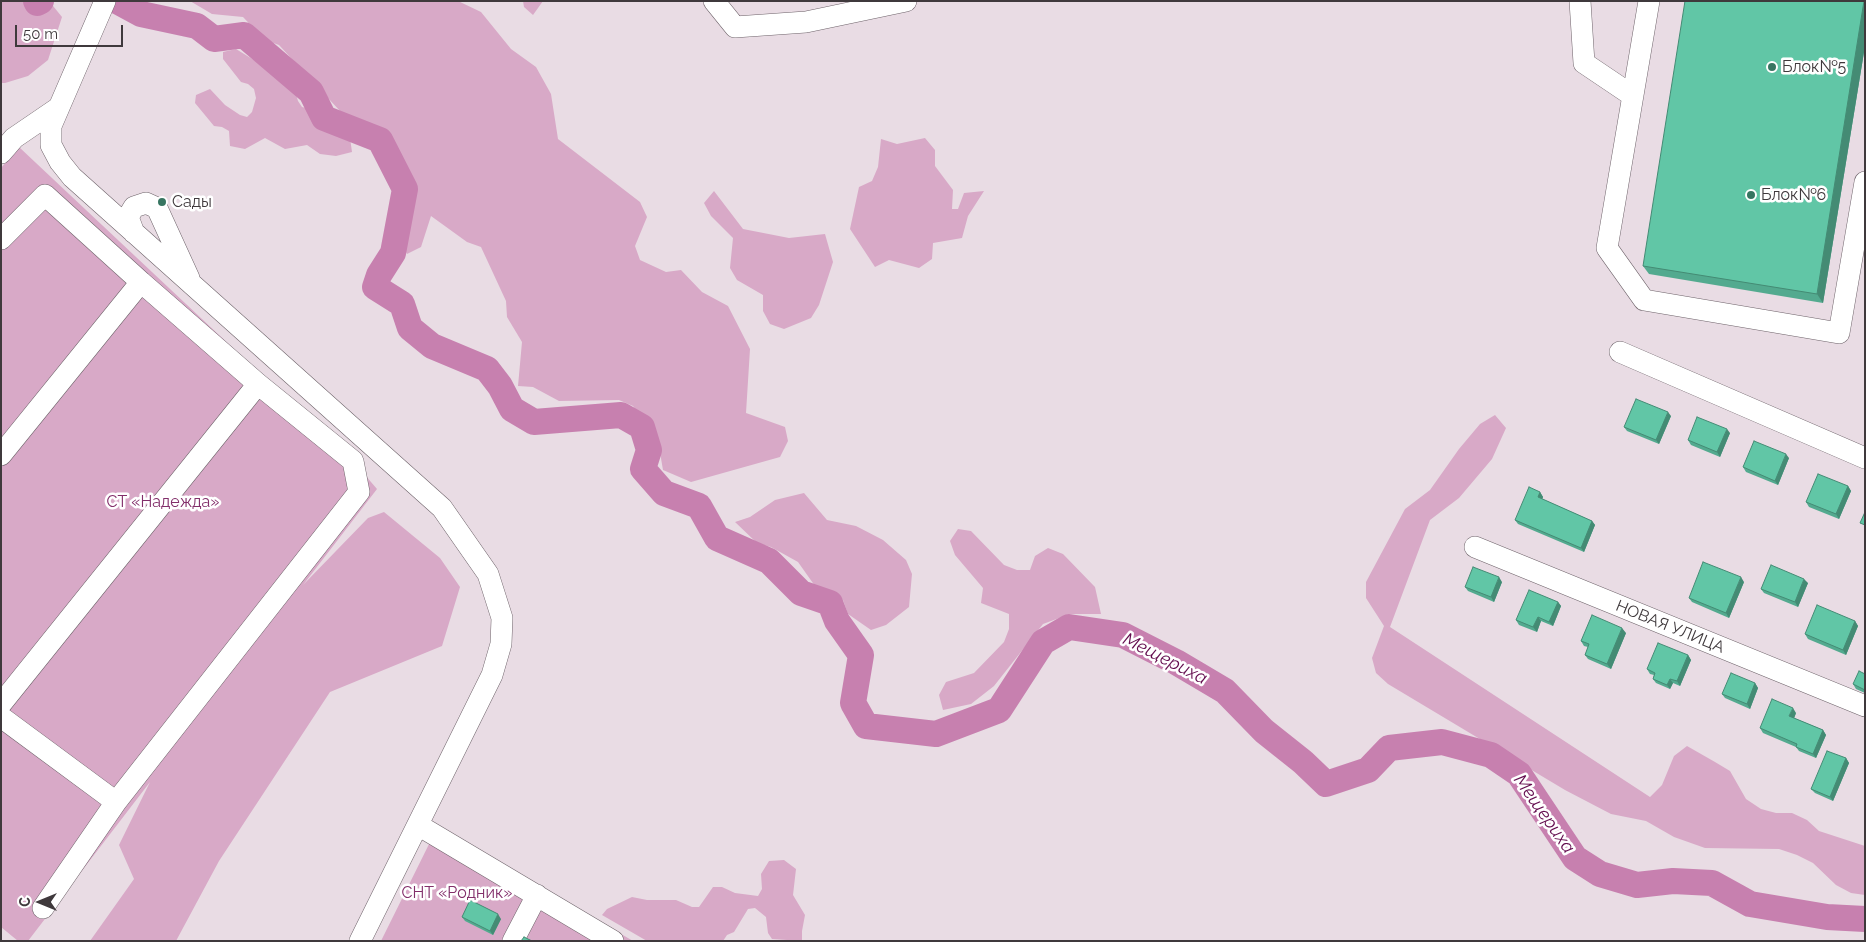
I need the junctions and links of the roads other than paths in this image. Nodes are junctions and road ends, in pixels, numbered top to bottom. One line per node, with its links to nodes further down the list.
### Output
1 (105, 1): 7 (street)
2 (714, 1): 3 (street)
3 (906, 1)
4 (1580, 1): 6 (street)
5 (1648, 1): 6 (street)
6 (1633, 96): 10 (street)
7 (58, 108): 8 (street); 9 (street)
8 (1, 153)
9 (72, 178): 11 (street); 12 (street)
10 (1865, 182)
11 (44, 195): 13 (street); 14 (street)
12 (134, 233): 15 (street); 15 (street)
13 (1, 239)
14 (142, 282): 17 (street); 18 (street)
15 (192, 285): 25 (street)
16 (1620, 352): 19 (street)
17 (258, 384): 21 (street); 24 (street)
18 (1, 455)
19 (1865, 458)
20 (1475, 547): 22 (street, НОВАЯ УЛИЦА)
21 (1, 704)
22 (1865, 706)
23 (1, 717): 24 (street)
24 (116, 802): 27 (street)
25 (418, 825): 26 (street); 28 (street)
26 (537, 895): 29 (street); 30 (street)
27 (43, 908)
28 (360, 941)
29 (513, 941)
30 (613, 941)

